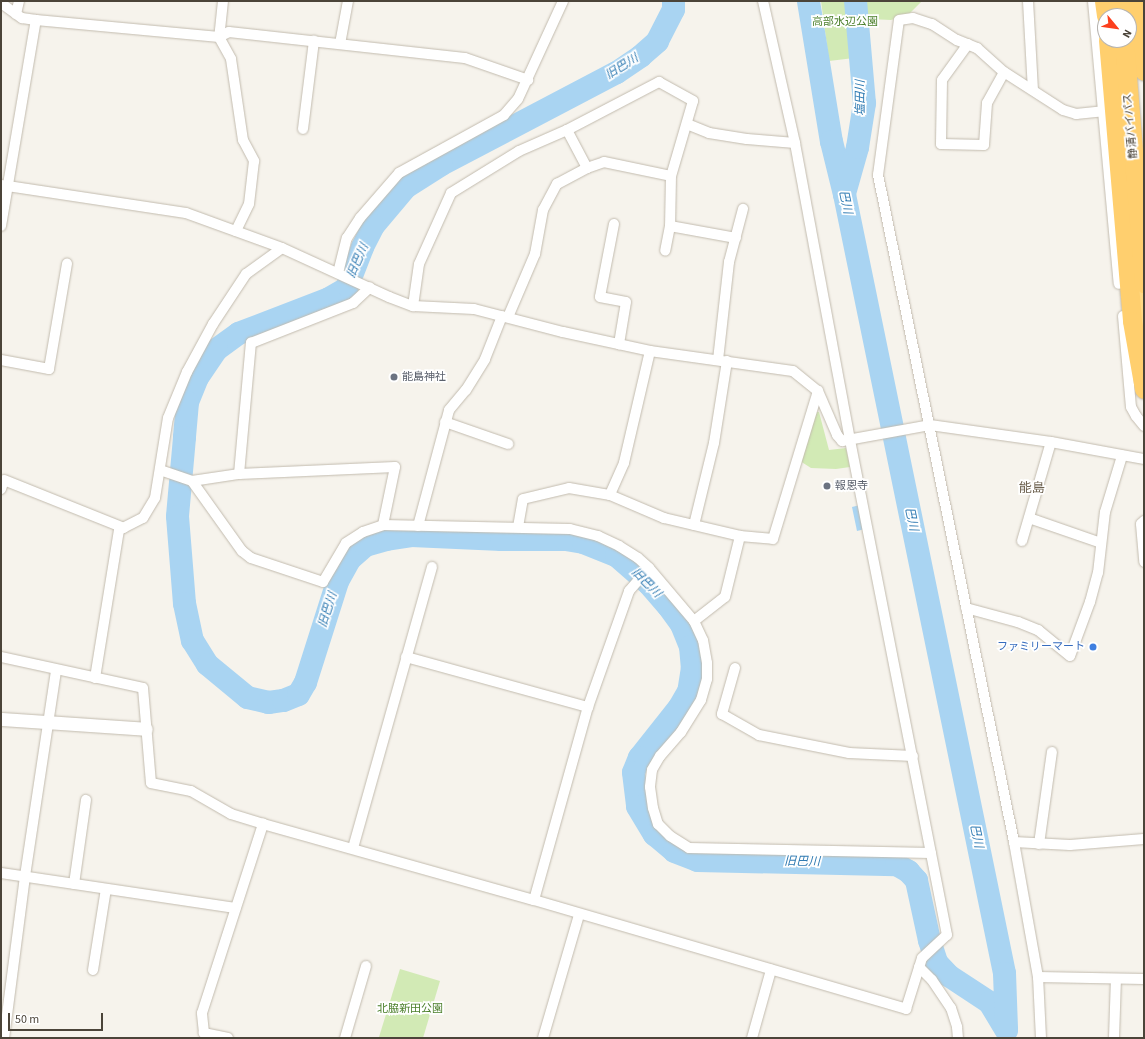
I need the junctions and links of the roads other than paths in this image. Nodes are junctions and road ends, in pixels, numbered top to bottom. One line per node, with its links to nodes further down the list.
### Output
1 (19, 1): 10 (street)
2 (223, 1): 12 (street)
3 (348, 1): 14 (street)
4 (563, 1): 21 (street)
5 (763, 1): 27 (street)
6 (1028, 1): 22 (street)
7 (1093, 1): 23 (street)
8 (1138, 1): 19 (highway)
9 (1, 3): 10 (street)
10 (16, 14): 11 (street)
11 (36, 20): 12 (street); 30 (street)
12 (219, 37): 13 (street); 35 (street)
13 (314, 41): 14 (street); 25 (street)
14 (340, 44): 21 (street)
15 (968, 44): 20 (street); 20 (street); 53 (street)
16 (1109, 48): 50 (highway)
17 (1119, 48): 47 (highway)
18 (1125, 48): 41 (highway, 静清バイパス)
19 (1144, 71)
20 (1004, 72): 22 (street)
21 (528, 80): 40 (street)
22 (1033, 90): 23 (street)
23 (1103, 111): 54 (street)
24 (687, 124): 26 (street); 27 (street); 29 (street)
25 (303, 129)
26 (567, 130): 28 (street); 43 (street)
27 (795, 143): 55 (street)
28 (587, 168): 29 (street); 44 (street)
29 (671, 176): 34 (street)
30 (4, 185): 33 (street); 35 (street)
31 (744, 209): 36 (street)
32 (614, 224): 45 (street)
33 (1, 226)
34 (670, 226): 36 (street); 38 (street)
35 (236, 231): 37 (street)
36 (736, 238): 49 (street)
37 (282, 248): 40 (street); 60 (street)
38 (665, 251)
39 (67, 264): 48 (street)
40 (342, 275): 42 (street)
41 (1144, 283)
42 (370, 288): 43 (street); 61 (street)
43 (413, 306): 44 (street)
44 (505, 317): 45 (street); 52 (street)
45 (620, 344): 46 (street)
46 (650, 351): 49 (street); 64 (street)
47 (1144, 353)
48 (1, 360)
49 (723, 361): 51 (street); 68 (street)
50 (1144, 389)
51 (818, 391): 55 (street); 72 (street)
52 (446, 422): 57 (street); 69 (street)
53 (927, 425): 55 (street); 56 (street); 78 (street)
54 (1144, 426)
55 (852, 440): 90 (street)
56 (1051, 442): 58 (street); 65 (street)
57 (508, 444)
58 (1122, 456): 59 (street); 74 (street)
59 (1144, 459)
60 (160, 470): 62 (street); 70 (street)
61 (239, 474): 62 (street); 67 (street)
62 (192, 481): 67 (street)
63 (1, 489): 70 (street)
64 (610, 495): 68 (street); 71 (street)
65 (1029, 518): 73 (street); 74 (street)
66 (1144, 521): 75 (street)
67 (383, 525): 69 (street)
68 (694, 525): 72 (street)
69 (418, 526): 71 (street)
70 (124, 528): 84 (street)
71 (518, 528): 77 (street)
72 (740, 536): 79 (street)
73 (1022, 541)
74 (1101, 543): 78 (street)
75 (1144, 562)
76 (432, 567): 81 (street)
77 (649, 568): 79 (street); 85 (street)
78 (966, 608): 94 (street)
79 (694, 621): 97 (street)
80 (1, 657): 83 (street)
81 (406, 657): 85 (street); 96 (street)
82 (735, 668): 90 (street)
83 (56, 670): 84 (street); 87 (street)
84 (95, 678): 88 (street)
85 (588, 707): 102 (street)
86 (1, 719): 87 (street)
87 (47, 722): 88 (street); 99 (street)
88 (146, 729): 92 (street)
89 (1052, 752): 95 (street)
90 (913, 756): 97 (street)
91 (86, 800): 100 (street)
92 (263, 824): 96 (street); 103 (street)
93 (1144, 839): 95 (street)
94 (1014, 842): 95 (street); 109 (street)
95 (1039, 844)
96 (353, 848): 102 (street)
97 (931, 853): 105 (street)
98 (1, 873): 99 (street)
99 (25, 876): 100 (street); 112 (street)
100 (74, 884): 101 (street)
101 (106, 888): 103 (street); 107 (street)
102 (534, 900): 104 (street)
103 (235, 908): 113 (street)
104 (579, 915): 108 (street); 115 (street)
105 (921, 963): 108 (street); 117 (street)
106 (366, 966): 114 (street)
107 (93, 970)
108 (771, 970): 116 (street)
109 (1038, 977): 110 (street); 118 (street)
110 (1116, 979): 111 (street); 119 (street)
111 (1144, 980)
112 (4, 1038)
113 (228, 1038)
114 (345, 1038)
115 (543, 1038)
116 (752, 1038)
117 (958, 1038)
118 (1041, 1038)
119 (1114, 1038)

